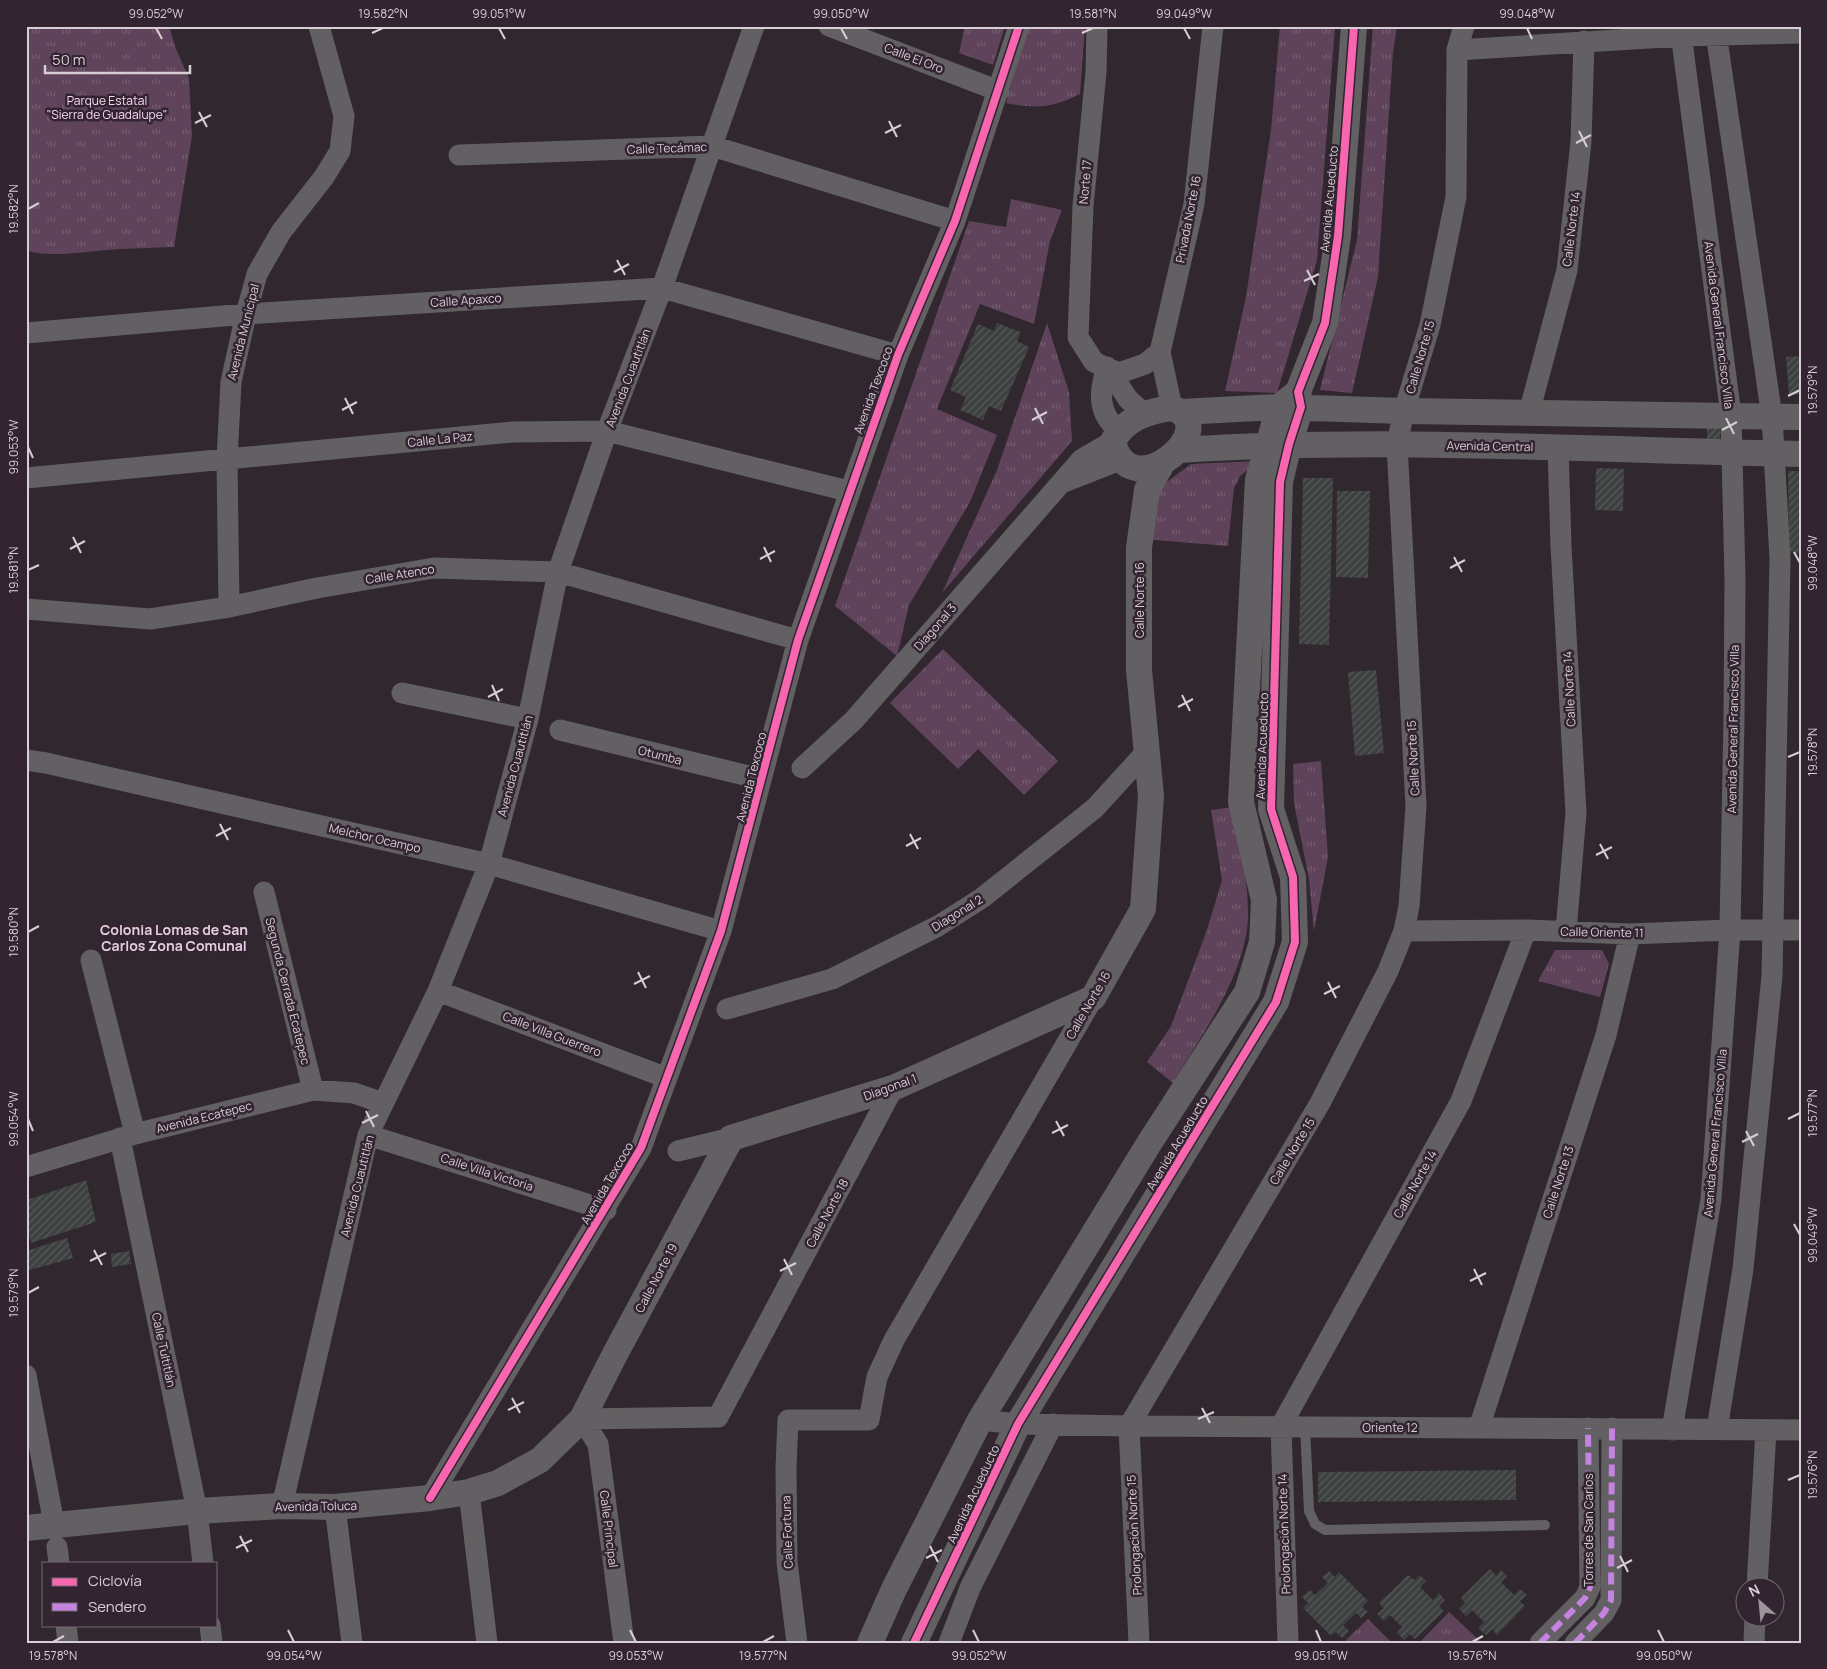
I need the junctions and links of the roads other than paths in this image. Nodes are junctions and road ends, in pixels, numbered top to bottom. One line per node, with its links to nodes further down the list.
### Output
1 (319, 26): 19 (street, Avenida Municipal)
2 (754, 26): 15 (street, Avenida Cuautitlán)
3 (829, 26): 14 (street, Calle El Oro)
4 (1019, 26): 14 (street, Avenida Texcoco)
5 (1097, 26): 23 (street, Norte 17)
6 (1213, 26): 22 (street, Privada Norte 16)
7 (1354, 26): 24 (street, Avenida Acueducto)
8 (1464, 26): 13 (street, Calle Norte 15)
9 (1680, 31): 10 (street); 12 (street); 29 (street, Avenida General Francisco Villa)
10 (1716, 31): 11 (street); 30 (street)
11 (1801, 33)
12 (1584, 41): 13 (street); 28 (street, Calle Norte 14)
13 (1457, 50): 26 (street, Calle Norte 15)
14 (999, 91): 17 (street, Avenida Texcoco)
15 (712, 146): 16 (street, Calle Tecámac); 17 (street, Calle Tecámac); 18 (street, Avenida Cuautitlán)
16 (459, 155)
17 (955, 221): 21 (street, Avenida Texcoco)
18 (662, 288): 19 (street, Calle Apaxco); 21 (street, Calle Apaxco); 32 (street, Avenida Cuautitlán)
19 (246, 314): 20 (street, Calle Apaxco); 40 (street, Avenida Municipal)
20 (26, 332)
21 (898, 355): 42 (street, Avenida Texcoco)
22 (1156, 362): 23 (street); 25 (street, Privada Norte 16)
23 (1107, 367): 27 (street); 36 (street)
24 (1293, 402): 25 (street); 26 (street); 33 (street, Avenida Acueducto)
25 (1177, 410): 27 (street); 39 (street)
26 (1404, 411): 28 (street); 34 (street, Calle Norte 15)
27 (1144, 414): 36 (street)
28 (1529, 414): 29 (street)
29 (1731, 416): 30 (street); 37 (street, Avenida General Francisco Villa)
30 (1772, 417): 31 (street); 38 (street)
31 (1801, 417)
32 (607, 431): 40 (street, Calle La Paz); 42 (street, Calle La Paz); 44 (street, Avenida Cuautitlán)
33 (1279, 444): 34 (street, Avenida Central); 39 (street, Avenida Central); 82 (street, Avenida Acueducto); 83 (street, Avenida Acueducto)
34 (1397, 444): 35 (street, Avenida Central); 62 (street, Calle Norte 15)
35 (1558, 447): 37 (street, Avenida Central); 63 (street, Calle Norte 14)
36 (1119, 449): 39 (street); 43 (street, Calle Norte 16); 53 (street, Diagonal 3)
37 (1732, 453): 38 (street, Avenida Central); 58 (street, Avenida General Francisco Villa)
38 (1788, 453): 59 (street)
39 (1172, 456): 43 (street, Calle Norte 16)
40 (227, 460): 41 (street, Calle La Paz); 45 (street, Avenida Municipal)
41 (26, 478)
42 (848, 491): 47 (street, Avenida Texcoco)
43 (1139, 548): 51 (street, Calle Norte 16)
44 (558, 572): 45 (street, Calle Atenco); 47 (street, Calle Atenco); 49 (street, Avenida Cuautitlán)
45 (228, 607): 46 (street, Calle Atenco)
46 (26, 609)
47 (798, 640): 54 (street, Avenida Texcoco)
48 (402, 693): 49 (street)
49 (528, 719): 55 (street, Avenida Cuautitlán)
50 (560, 730): 54 (street, Otumba)
51 (1147, 751): 67 (street, Calle Norte 16); 68 (street, Diagonal 2)
52 (26, 760): 55 (street, Melchor Ocampo)
53 (802, 768)
54 (761, 779): 61 (street, Avenida Texcoco)
55 (489, 864): 61 (street, Melchor Ocampo); 66 (street, Avenida Cuautitlán)
56 (264, 892): 71 (street, Segunda Cerrada Ecatepec)
57 (1526, 930): 62 (street, Calle Oriente 11); 63 (street, Calle Oriente 11); 86 (street, Calle Norte 14)
58 (1730, 930): 59 (street, Calle Oriente 11); 64 (street, Calle Oriente 11); 92 (street, Avenida General Francisco Villa)
59 (1775, 930): 60 (street, Calle Oriente 11); 91 (street)
60 (1801, 930)
61 (721, 931): 69 (street, Avenida Texcoco)
62 (1404, 931): 85 (street, Calle Norte 15)
63 (1566, 931): 64 (street, Calle Oriente 11)
64 (1630, 934): 88 (street, Calle Norte 13)
65 (91, 960): 74 (street, Calle Tultitlán)
66 (438, 990): 69 (street, Calle Villa Guerrero); 72 (street, Avenida Cuautitlán)
67 (1093, 998): 70 (street, Diagonal 1); 81 (street, Calle Norte 16)
68 (727, 1009)
69 (667, 1078): 78 (street, Avenida Texcoco)
70 (893, 1088): 75 (street, Diagonal 1); 80 (street, Calle Norte 18)
71 (313, 1090): 72 (street, Avenida Ecatepec); 74 (street, Avenida Ecatepec)
72 (383, 1103): 73 (street, Avenida Cuautitlán)
73 (368, 1134): 78 (street, Calle Villa Victoria); 97 (street, Avenida Cuautitlán)
74 (127, 1136): 77 (street, Avenida Ecatepec); 99 (street, Calle Tultitlán)
75 (731, 1138): 76 (street, Diagonal 1); 80 (street, Calle Norte 19)
76 (678, 1151)
77 (26, 1167)
78 (606, 1210): 96 (street, Avenida Texcoco)
79 (26, 1375): 102 (street)
80 (582, 1419): 95 (street, Avenida Toluca); 112 (street, Calle Principal)
81 (788, 1420): 113 (street, Calle Fortuna)
82 (980, 1420): 83 (street, Oriente 12); 114 (street, Avenida Acueducto)
83 (1018, 1424): 84 (street, Oriente 12); 115 (street, Avenida Acueducto)
84 (1053, 1424): 85 (street, Oriente 12); 116 (street)
85 (1129, 1426): 86 (street, Oriente 12); 117 (street, Prolongación Norte 15)
86 (1281, 1426): 87 (street, Oriente 12); 118 (street, Prolongación Norte 14)
87 (1305, 1426): 88 (street, Oriente 12); 100 (lane)
88 (1479, 1428): 89 (street, Oriente 12)
89 (1588, 1428): 90 (street, Oriente 12); 119 (street, Torres de San Carlos)
90 (1612, 1428): 92 (street, Oriente 12); 120 (street, Torres de San Carlos)
91 (1717, 1429): 92 (street, Oriente 12); 93 (street, Oriente 12)
92 (1672, 1430)
93 (1766, 1430): 94 (street, Oriente 12); 104 (street)
94 (1801, 1430)
95 (469, 1492): 96 (street, Avenida Toluca); 111 (street)
96 (430, 1498): 98 (street, Avenida Toluca)
97 (282, 1506): 98 (street, Avenida Toluca); 99 (street, Avenida Toluca)
98 (335, 1507): 110 (street)
99 (197, 1511): 102 (street, Avenida Toluca); 103 (street, Calle Tultitlán)
100 (1545, 1525)
101 (26, 1528): 102 (street, Avenida Toluca)
102 (57, 1545)
103 (203, 1562)
104 (1758, 1576)
105 (66, 1626): 108 (street)
106 (210, 1626): 109 (street)
107 (1755, 1626): 121 (street)
108 (68, 1643)
109 (212, 1643)
110 (352, 1643)
111 (487, 1643)
112 (624, 1643)
113 (797, 1643)
114 (870, 1643)
115 (914, 1643)
116 (949, 1643)
117 (1139, 1643)
118 (1288, 1643)
119 (1540, 1643)
120 (1575, 1643)
121 (1754, 1643)

